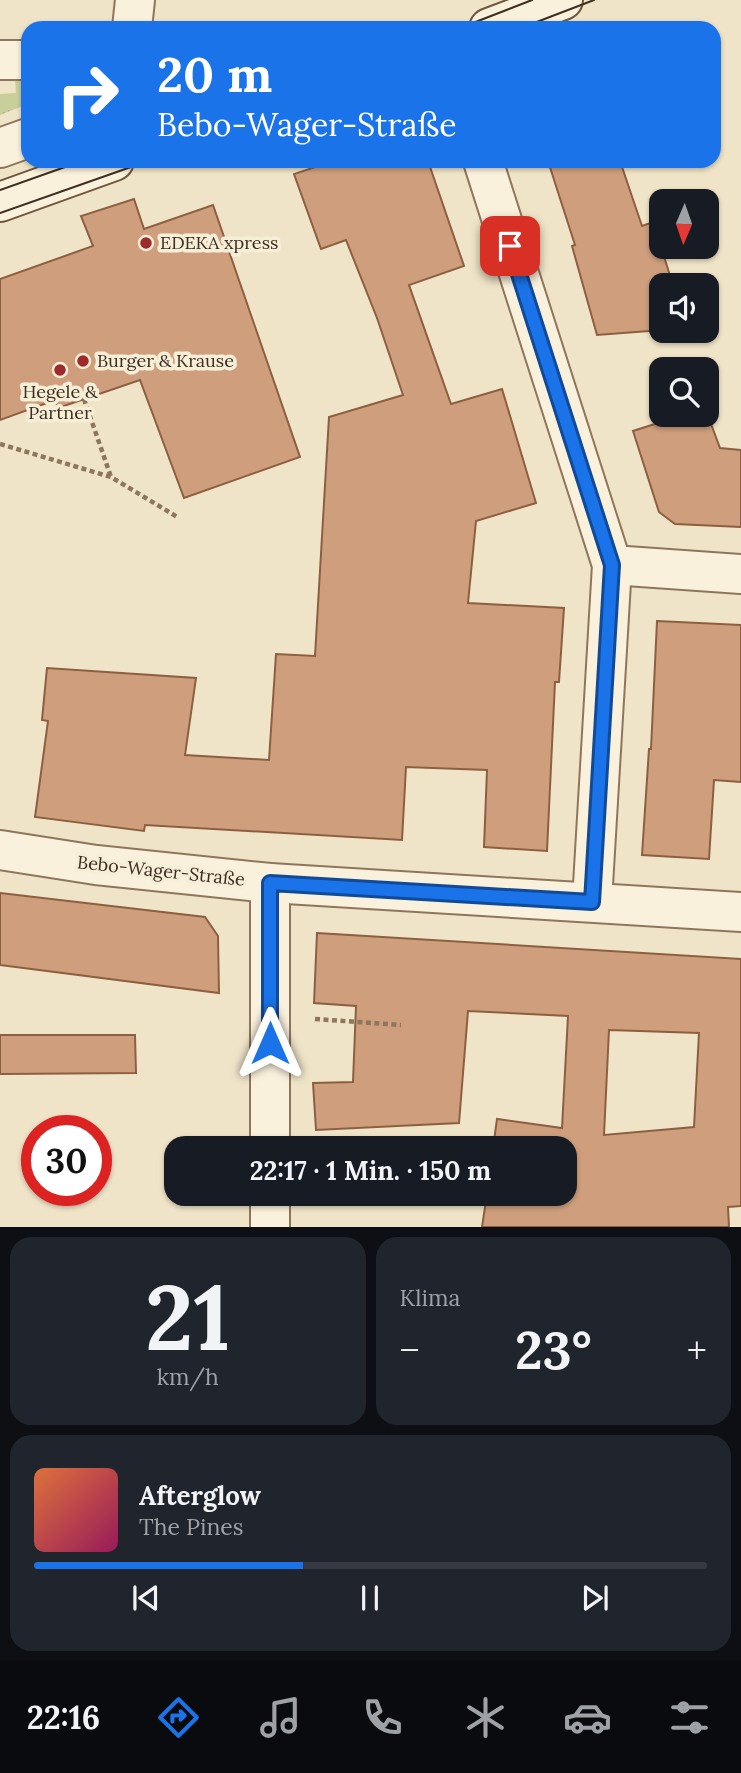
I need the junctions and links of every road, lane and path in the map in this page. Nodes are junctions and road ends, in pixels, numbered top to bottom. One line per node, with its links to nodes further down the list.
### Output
1 (135, 0): 3 (street)
2 (563, 0): 4 (street)
3 (133, 21)
4 (508, 21)
5 (0, 60): 6 (street)
6 (21, 60)
7 (21, 140): 8 (street)
8 (0, 148)
9 (95, 168): 11 (street)
10 (485, 168): 16 (street)
11 (0, 202)
12 (84, 399): 14 (path)
13 (0, 444): 14 (path)
14 (111, 477): 15 (path)
15 (179, 519)
16 (612, 565): 17 (street); 20 (street)
17 (741, 574)
18 (0, 850): 19 (street, Bebo-Wager-Straße)
19 (270, 883): 20 (street, Bebo-Wager-Straße); 22 (street)
20 (592, 902): 21 (street, Bebo-Wager-Straße)
21 (741, 912)
22 (270, 1017): 23 (path); 24 (street)
23 (401, 1025)
24 (270, 1136)
25 (270, 1206): 26 (street)
26 (270, 1227)

